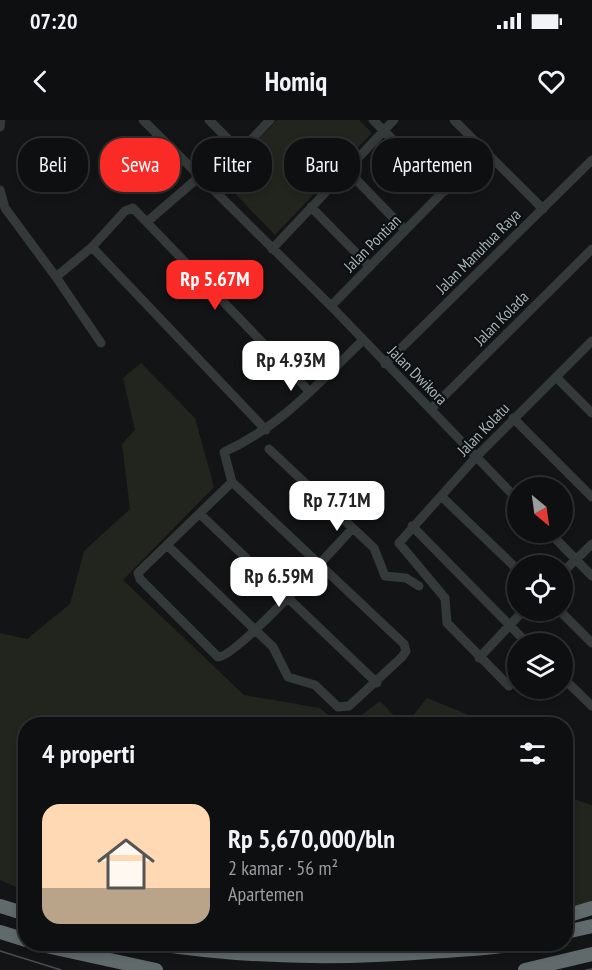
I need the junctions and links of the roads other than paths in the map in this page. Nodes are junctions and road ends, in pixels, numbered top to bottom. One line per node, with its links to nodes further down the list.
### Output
1 (1, 120): 8 (street)
2 (143, 120): 17 (street, Jalan Dwikora)
3 (208, 120): 10 (street)
4 (270, 120): 11 (street)
5 (373, 120): 9 (street)
6 (394, 120): 9 (street)
7 (454, 120): 13 (street)
8 (0, 127)
9 (384, 131): 12 (street); 14 (street)
10 (227, 138)
11 (253, 138)
12 (391, 138)
13 (472, 138)
14 (360, 156)
15 (493, 159): 25 (street)
16 (592, 160): 25 (street, Jalan Manuhua Raya)
17 (192, 170)
18 (192, 183): 26 (street)
19 (360, 183): 27 (street)
20 (0, 190): 32 (street)
21 (213, 192): 29 (street, Jalan Dwikora)
22 (326, 192): 24 (street)
23 (444, 192): 27 (street, Jalan Pontian)
24 (311, 207): 29 (street); 31 (street)
25 (543, 209): 37 (street, Jalan Manuhua Raya)
26 (148, 221): 28 (street); 39 (street)
27 (405, 230): 31 (street, Jalan Pontian)
28 (92, 248): 32 (street); 43 (street)
29 (272, 249): 33 (street, Jalan Dwikora)
30 (592, 249): 40 (street, Jalan Kolada)
31 (369, 266): 33 (street, Jalan Pontian)
32 (56, 277): 36 (street)
33 (331, 306): 34 (street, Jalan Dwikora)
34 (363, 340): 37 (street, Jalan Dwikora); 39 (street)
35 (592, 341): 38 (street, Jalan Kolatu)
36 (101, 343)
37 (385, 364): 40 (street, Jalan Dwikora)
38 (556, 377): 41 (street); 42 (street, Jalan Kolatu)
39 (310, 392): 43 (street)
40 (431, 409): 45 (street, Jalan Dwikora)
41 (592, 413)
42 (513, 418): 45 (street, Jalan Kolatu); 49 (street)
43 (266, 430): 46 (street)
44 (269, 449): 52 (street)
45 (476, 457): 47 (street, Jalan Dwikora); 48 (street, Jalan Kolatu)
46 (232, 482): 50 (street); 58 (street)
47 (507, 489)
48 (441, 496): 51 (street, Jalan Kolatu); 56 (street)
49 (592, 497)
50 (200, 514): 55 (street); 62 (street)
51 (412, 526): 65 (street); 69 (street, Jalan Kolatu)
52 (352, 529): 58 (street); 61 (street)
53 (560, 543): 57 (street)
54 (592, 544): 57 (street)
55 (168, 546): 66 (street); 66 (street)
56 (507, 559)
57 (576, 560): 59 (street); 60 (street)
58 (319, 563): 62 (street); 70 (street)
59 (573, 563)
60 (592, 576)
61 (419, 586)
62 (287, 597): 66 (street); 70 (street)
63 (514, 621): 65 (street)
64 (570, 621): 68 (street)
65 (509, 626): 67 (street); 69 (street)
66 (254, 631): 70 (street)
67 (516, 633)
68 (592, 643)
69 (479, 657): 71 (street)
70 (377, 683)
71 (507, 684)
72 (573, 688): 73 (street)
73 (592, 706)
74 (0, 906): 76 (highway)
75 (592, 908): 77 (highway)
76 (18, 912)
77 (573, 914)
78 (592, 926): 79 (highway)
79 (573, 930)
80 (0, 932): 81 (highway)
81 (18, 938)
82 (69, 951): 88 (highway)
83 (205, 951): 86 (highway)
84 (437, 951): 86 (highway)
85 (444, 951): 86 (highway)
86 (434, 952)
87 (592, 954): 89 (highway)
88 (156, 970)
89 (525, 970)

